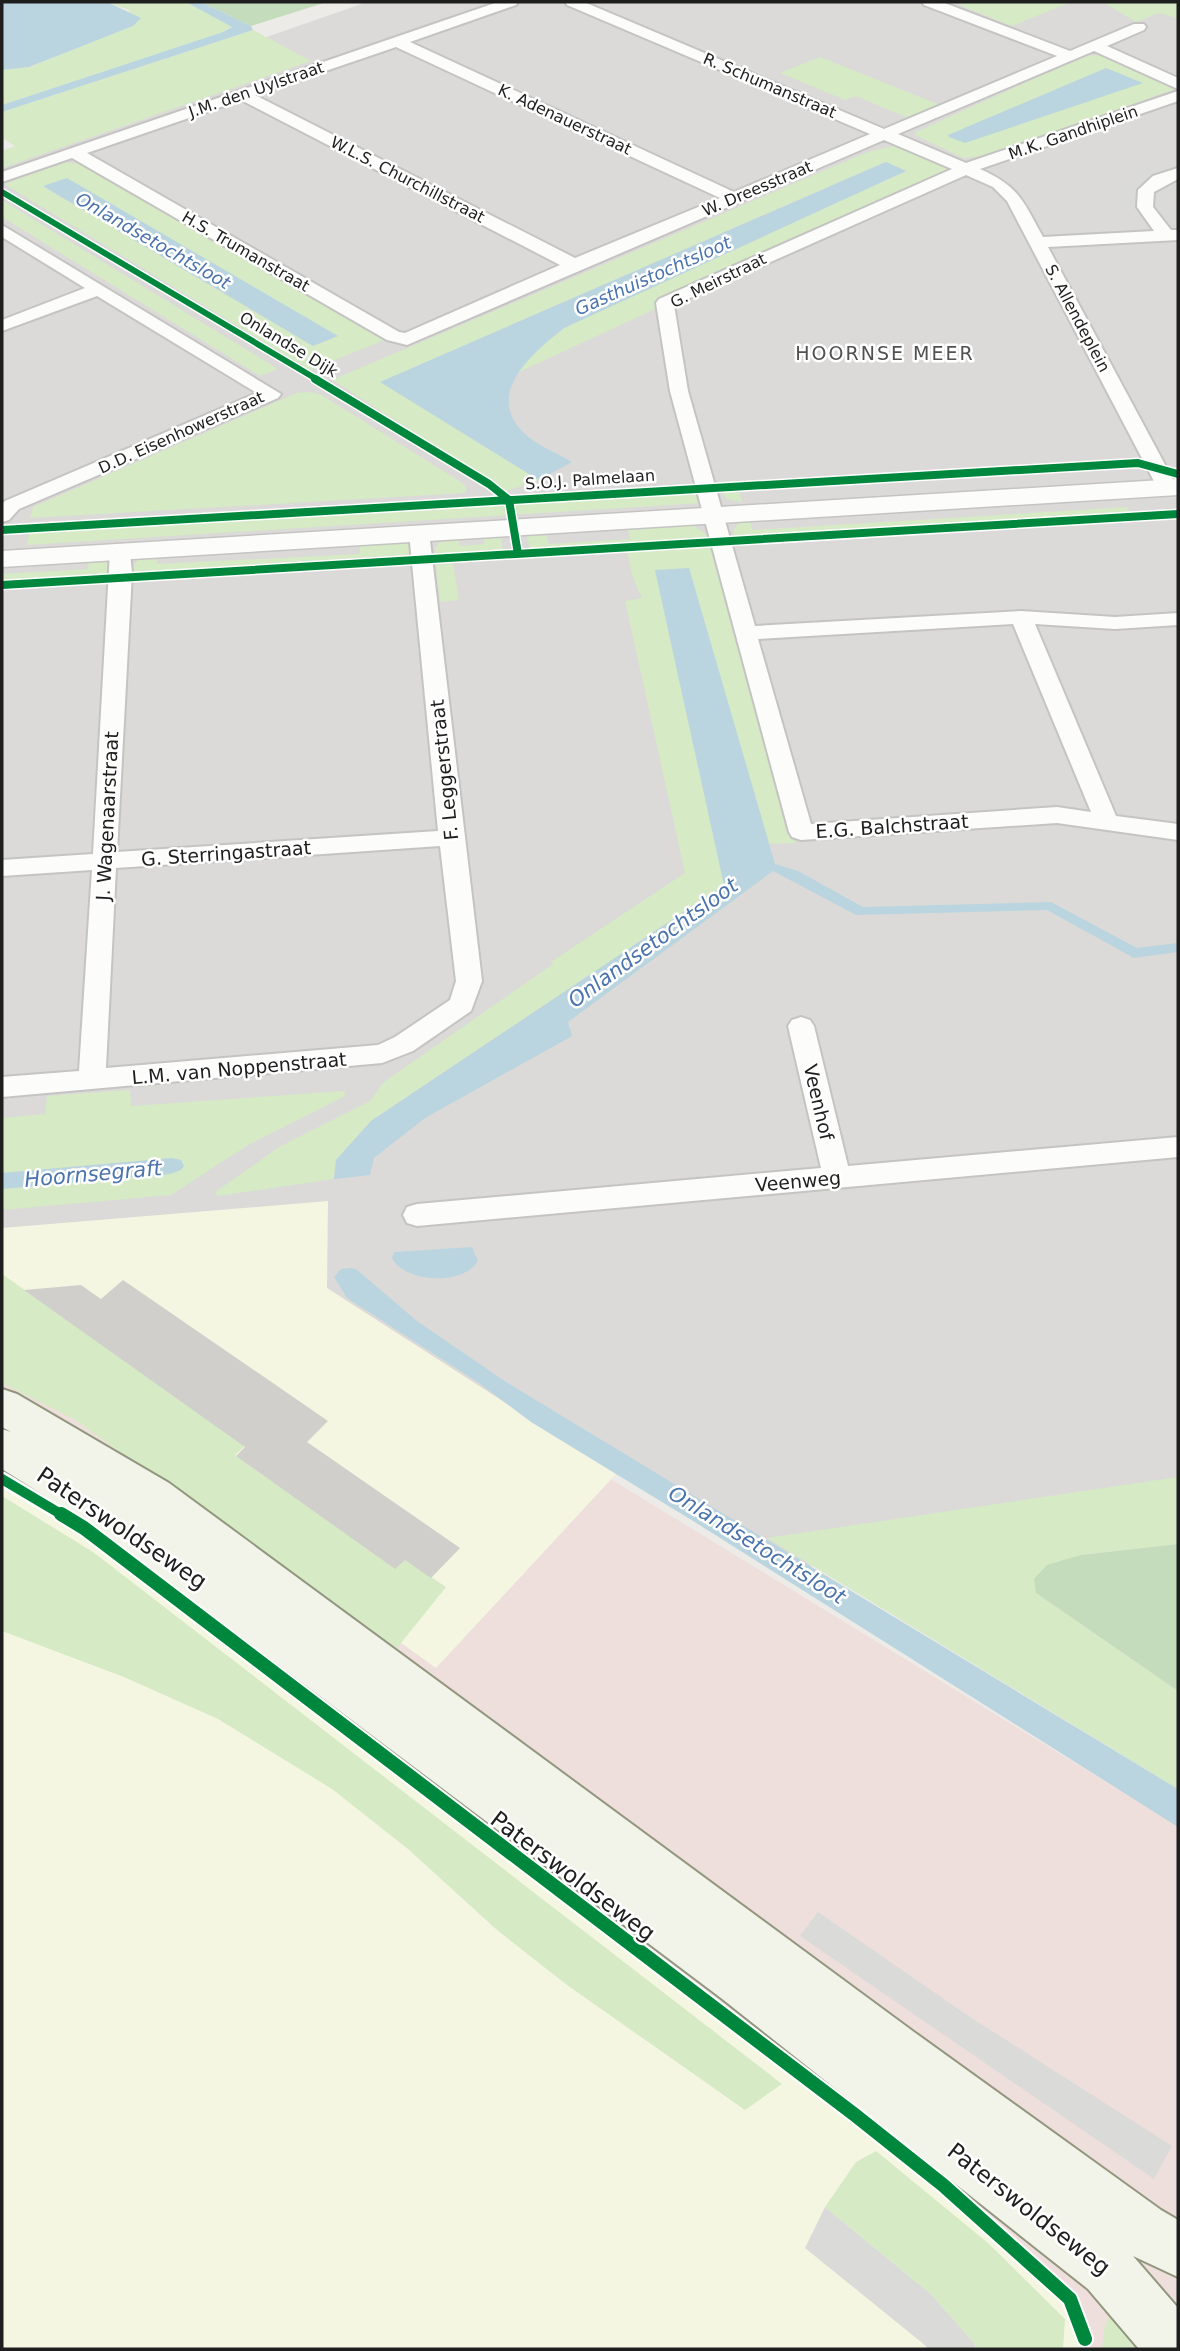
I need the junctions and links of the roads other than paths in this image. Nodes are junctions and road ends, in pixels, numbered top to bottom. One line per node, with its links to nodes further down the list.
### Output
1 (511, 2): 5 (street, J.M. den Uylstraat)
2 (572, 2): 11 (street, R. Schumanstraat)
3 (929, 2): 7 (street)
4 (1139, 27): 6 (street, W. Dreesstraat)
5 (396, 41): 9 (street, J.M. den Uylstraat); 16 (street, K. Adenauerstraat)
6 (1094, 46): 7 (street, W. Dreesstraat); 8 (street)
7 (1070, 56): 11 (street, W. Dreesstraat)
8 (1178, 84)
9 (241, 94): 12 (street, J.M. den Uylstraat); 20 (street, W.L.S. Churchillstraat)
10 (1178, 96): 13 (street, M.K. Gandhiplein)
11 (885, 134): 13 (street, R. Schumanstraat); 16 (street, W. Dreesstraat)
12 (73, 152): 15 (street, J.M. den Uylstraat); 23 (street, H.S. Trumanstraat)
13 (968, 168): 19 (street, S. Allendeplein); 25 (street, G. Meirstraat)
14 (1178, 173): 18 (street)
15 (2, 177)
16 (734, 198): 20 (street, W. Dreesstraat)
17 (2, 230): 21 (street, D.D. Eisenhowerstraat)
18 (1172, 235): 19 (street)
19 (1037, 242): 24 (street, S. Allendeplein)
20 (574, 265): 23 (street, W. Dreesstraat)
21 (99, 289): 22 (street); 26 (street, D.D. Eisenhowerstraat)
22 (2, 326)
23 (420, 333)
24 (1172, 487): 25 (street)
25 (714, 513): 27 (street); 32 (street, E.G. Balchstraat)
26 (2, 516)
27 (419, 532): 28 (street); 35 (street, F. Leggerstraat)
28 (120, 552): 29 (street); 36 (street, J. Wagenaarstraat)
29 (2, 559)
30 (1021, 617): 31 (street); 32 (street); 33 (street)
31 (1178, 619)
32 (745, 633): 33 (street, E.G. Balchstraat)
33 (1106, 820): 34 (street, E.G. Balchstraat)
34 (1178, 832)
35 (451, 838): 36 (street, G. Sterringastraat); 38 (street, F. Leggerstraat)
36 (105, 861): 37 (street, G. Sterringastraat); 40 (street, J. Wagenaarstraat)
37 (2, 869)
38 (462, 1005): 40 (street, L.M. van Noppenstraat)
39 (801, 1026): 43 (street, Veenhof)
40 (92, 1080): 41 (street, L.M. van Noppenstraat)
41 (2, 1087)
42 (1178, 1147): 43 (street, Veenweg)
43 (837, 1178): 44 (street, Veenweg)
44 (417, 1215)
45 (2, 1406): 47 (main road, Paterswoldseweg)
46 (2, 1447): 48 (main road, Paterswoldseweg)
47 (1178, 2249)
48 (1168, 2332)

